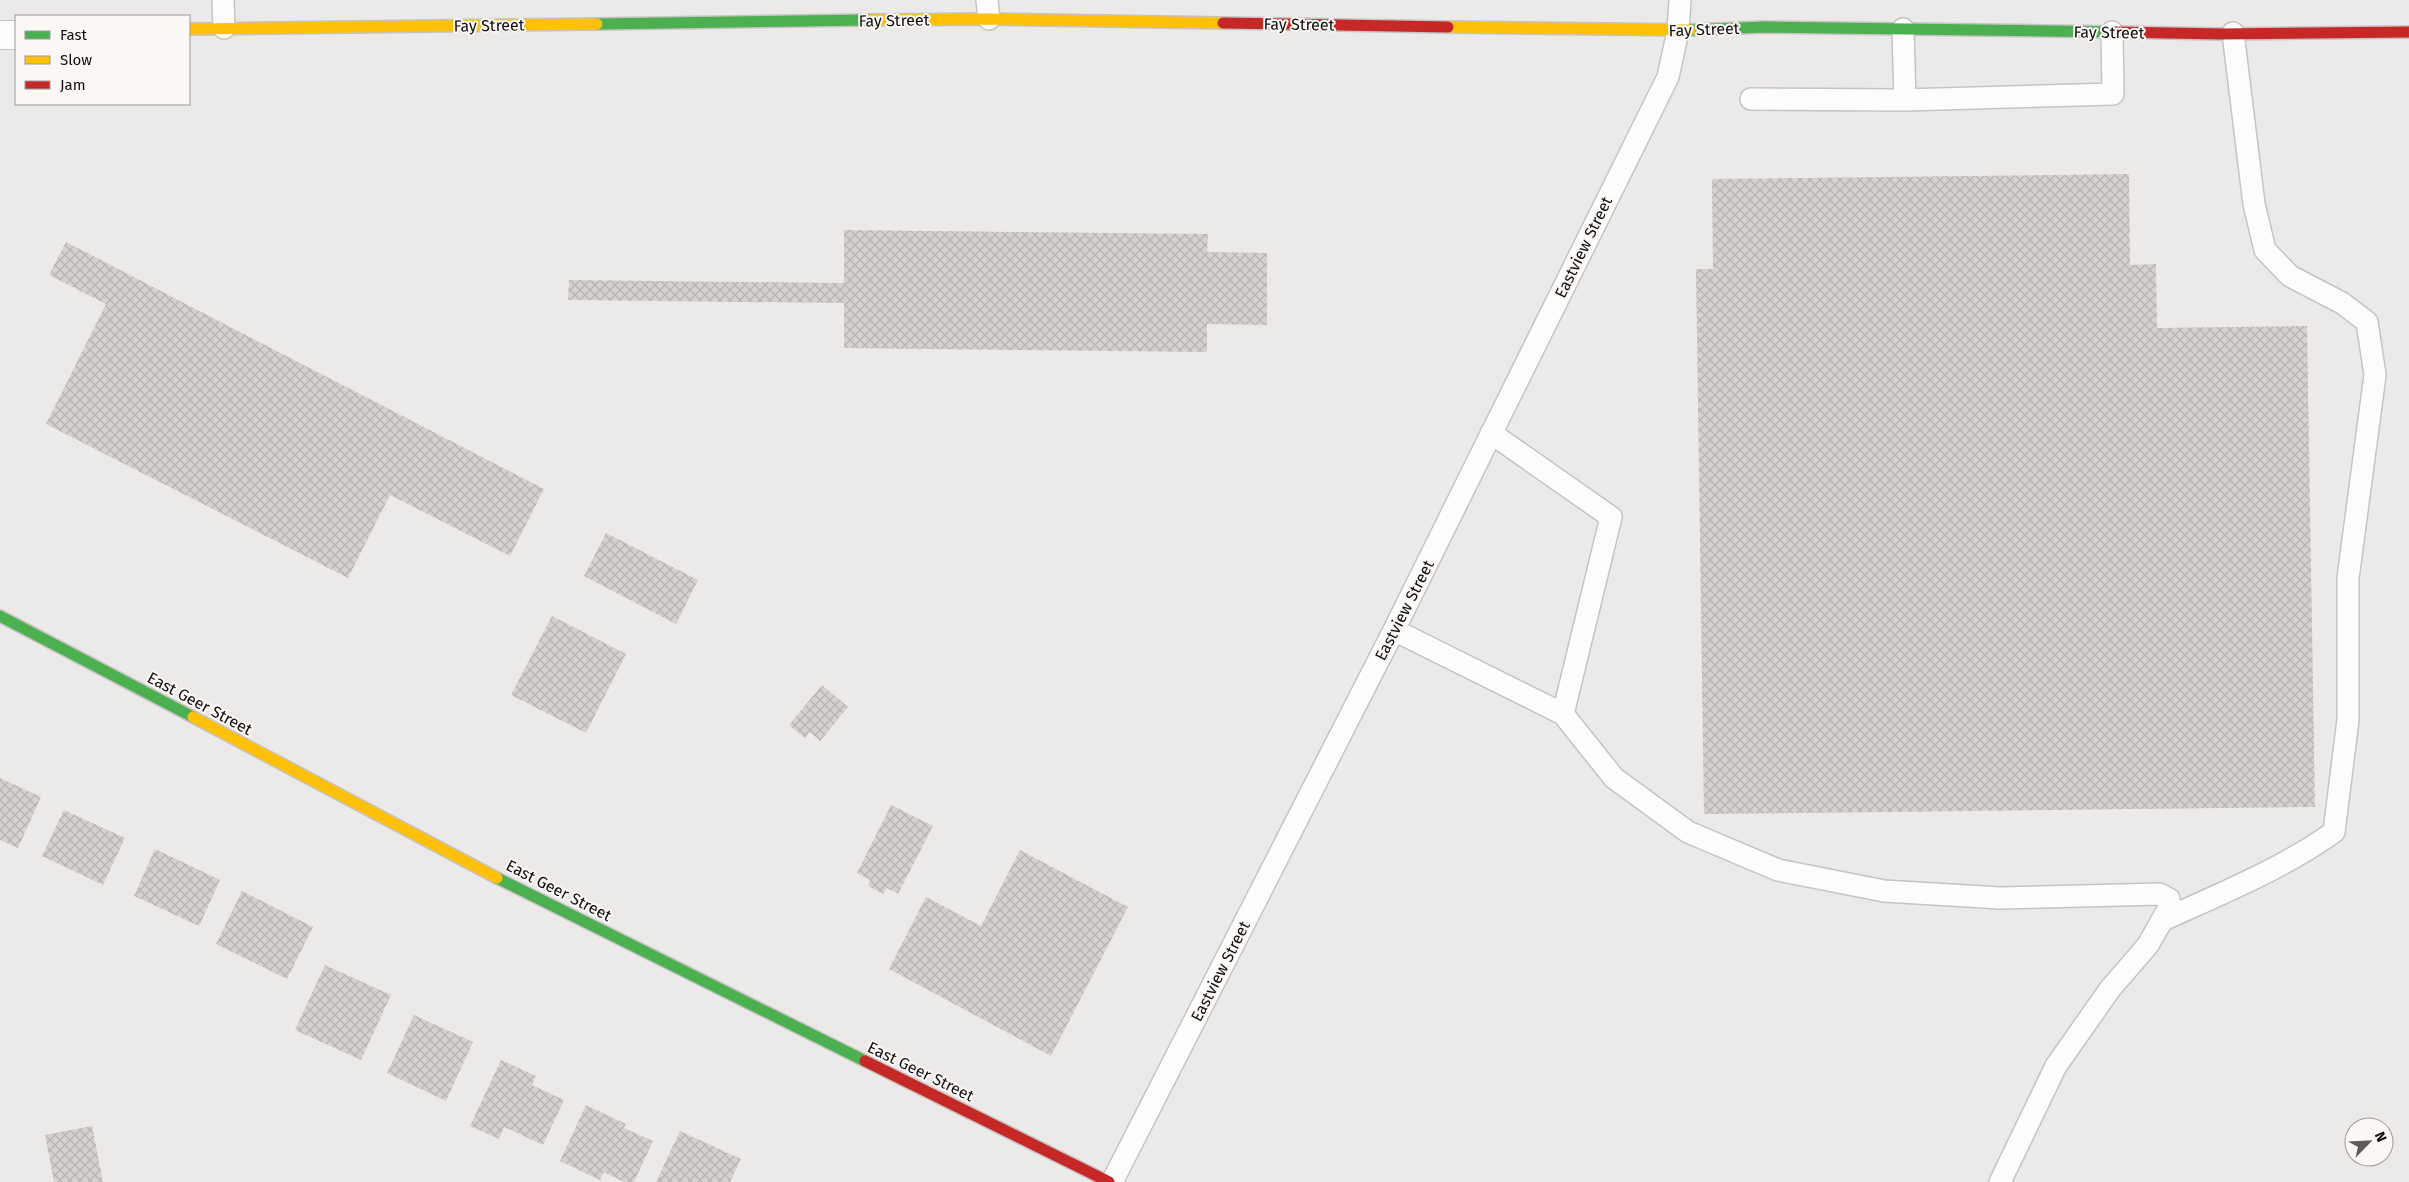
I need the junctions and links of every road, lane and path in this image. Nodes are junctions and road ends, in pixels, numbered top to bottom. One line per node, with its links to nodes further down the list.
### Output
1 (223, 0): 4 (lane)
2 (1680, 0): 7 (lane, Eastview Street)
3 (988, 10): 4 (street, Fay Street); 7 (street, Fay Street)
4 (224, 28): 5 (street, Fay Street)
5 (190, 29)
6 (1903, 29): 7 (street, Fay Street); 8 (street, Fay Street); 14 (lane)
7 (1678, 30): 15 (lane, Eastview Street)
8 (2112, 32): 10 (street, Fay Street); 14 (lane)
9 (2409, 32): 10 (street, Fay Street)
10 (2233, 34): 19 (lane)
11 (0, 35): 12 (street)
12 (15, 35)
13 (1751, 99): 14 (lane)
14 (1905, 100)
15 (1492, 433): 17 (lane, Eastview Street); 18 (lane)
16 (0, 616): 20 (street, East Geer Street)
17 (1394, 630): 18 (lane); 20 (lane, Eastview Street)
18 (1563, 714): 19 (lane)
19 (2163, 920): 21 (lane)
20 (1110, 1182)
21 (2000, 1182)

